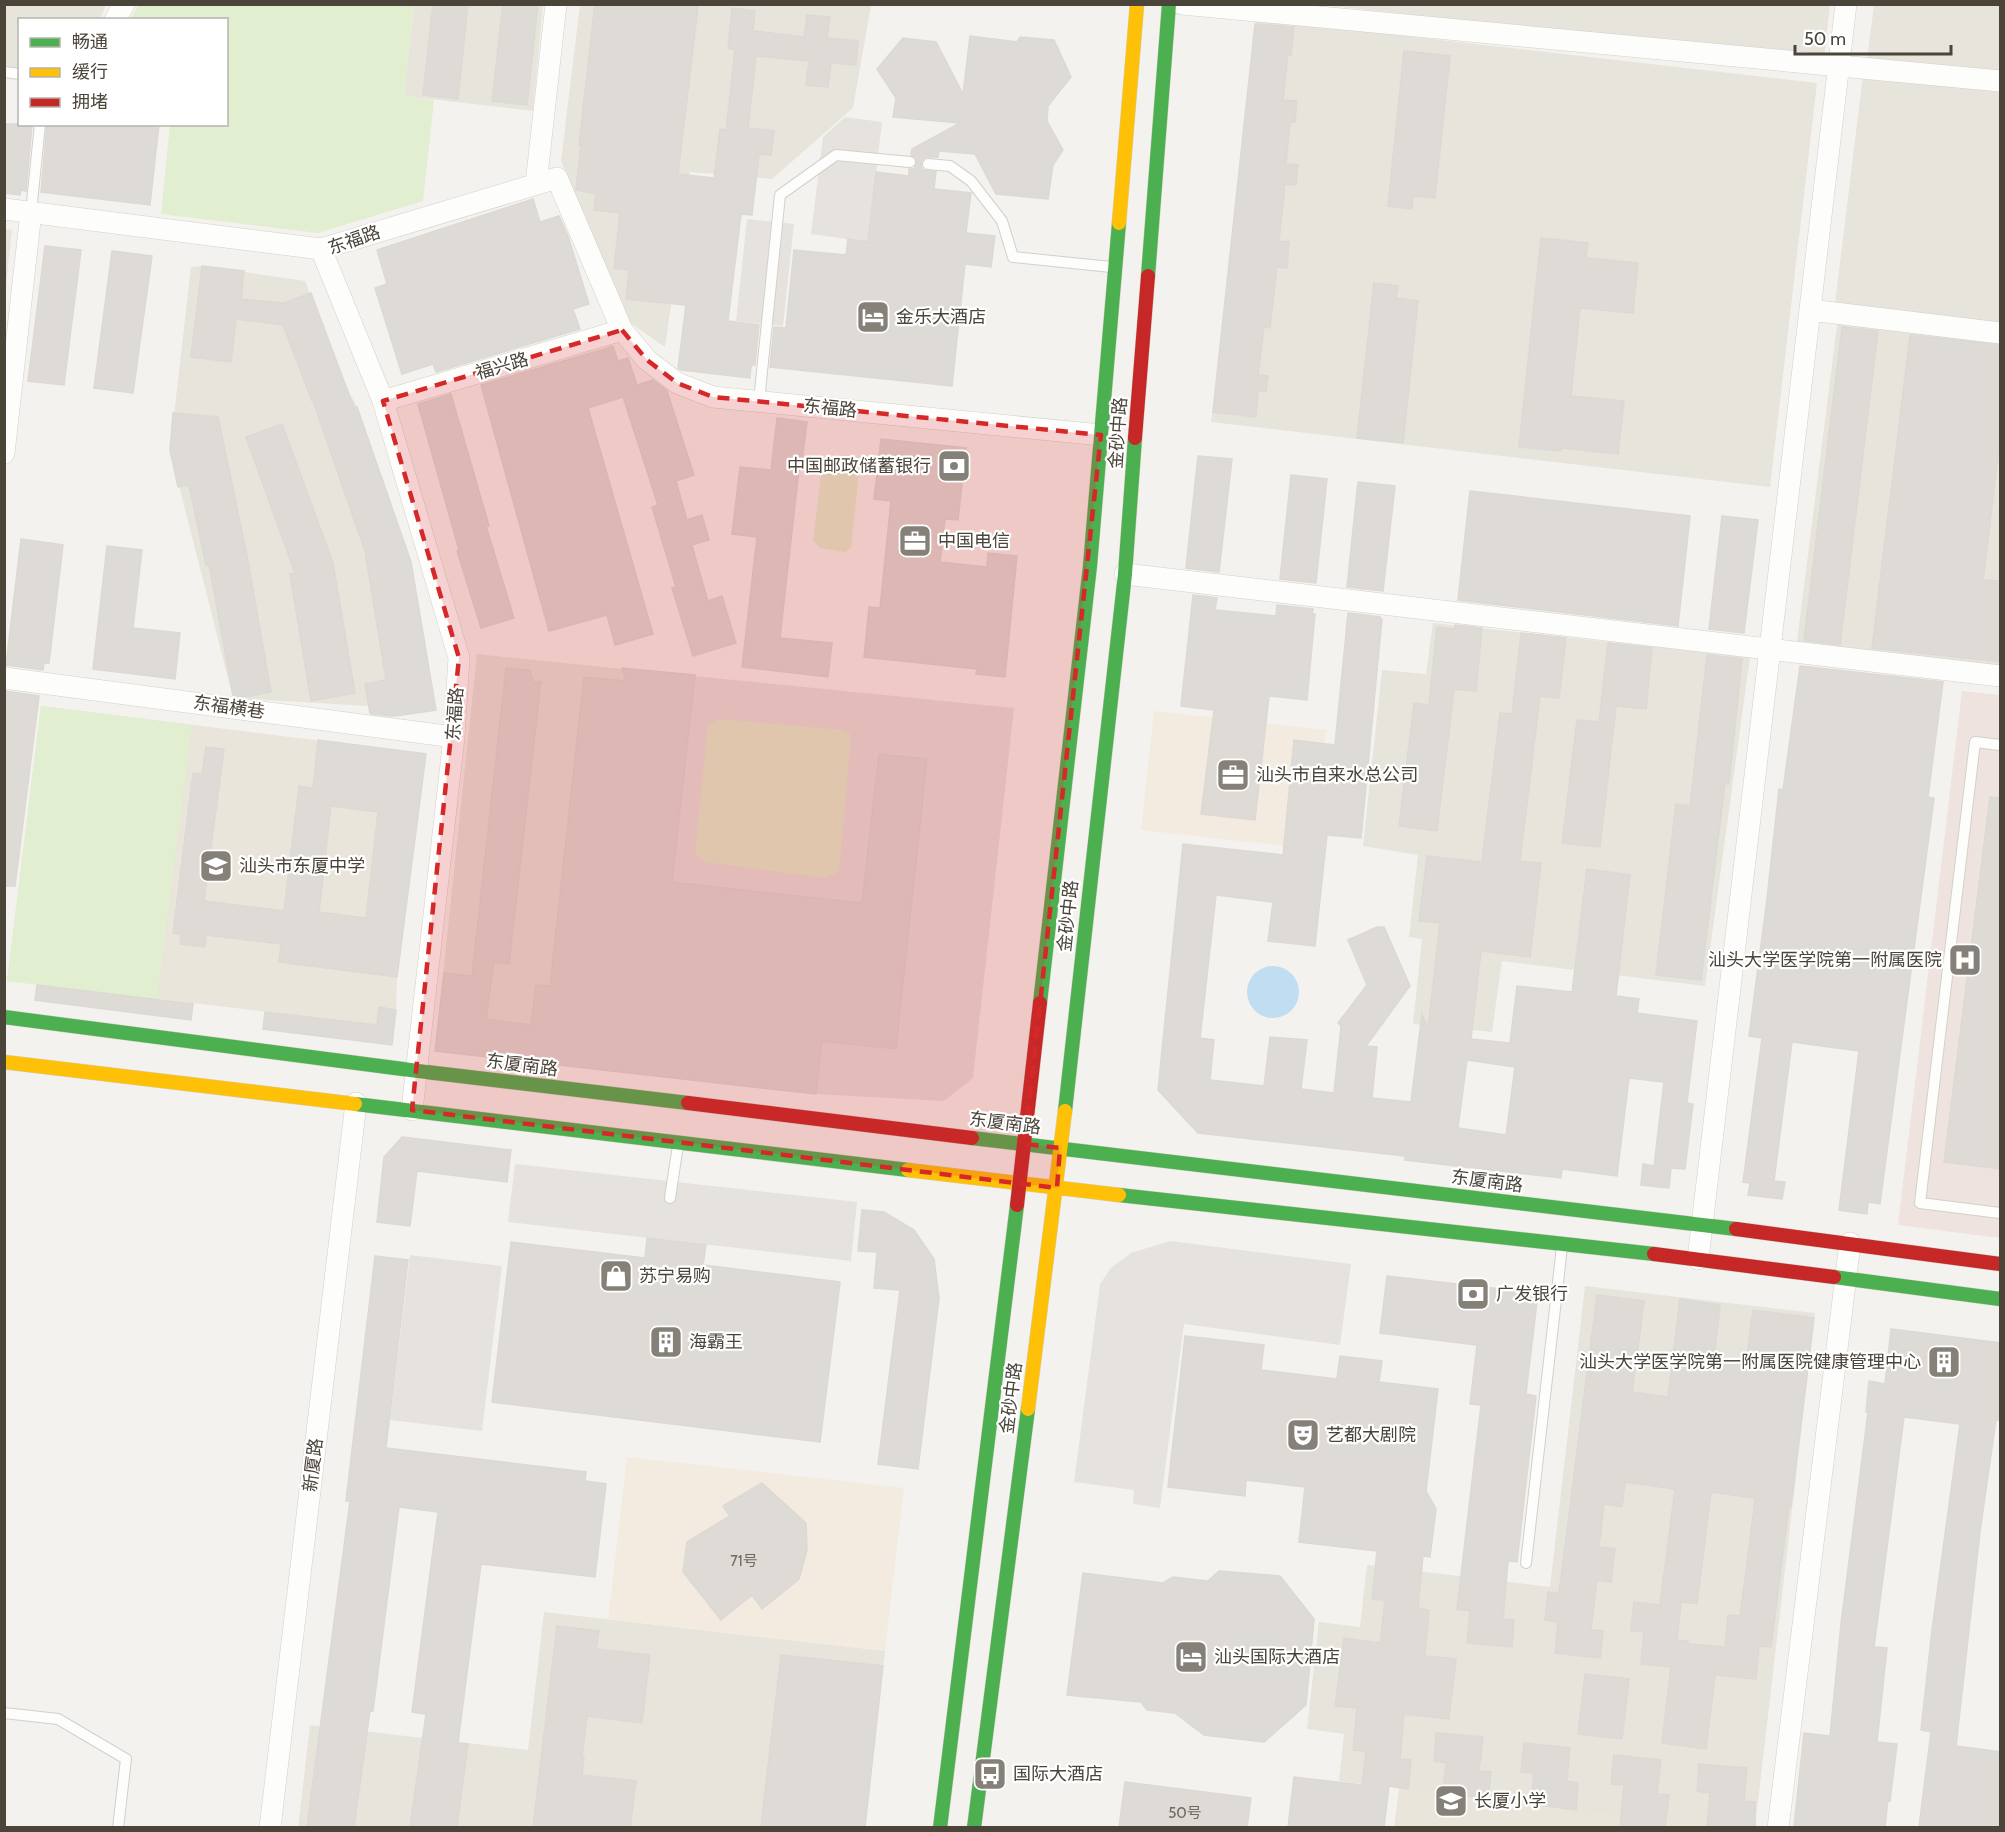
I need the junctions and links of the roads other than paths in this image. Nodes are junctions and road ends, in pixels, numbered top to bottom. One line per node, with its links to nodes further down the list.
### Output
1 (124, 4): 7 (street)
2 (556, 4): 13 (street)
3 (1137, 4): 17 (street, 金砂中路)
4 (1169, 4): 26 (street, 金砂中路)
5 (1182, 4): 8 (street)
6 (1846, 4): 8 (street)
7 (116, 18)
8 (1839, 65): 9 (street); 18 (street)
9 (2001, 81)
10 (40, 126): 15 (lane)
11 (910, 162): 23 (lane)
12 (928, 164): 17 (lane)
13 (536, 184): 16 (street, 东福路); 19 (street, 东福路)
14 (4, 209): 15 (street)
15 (31, 212): 16 (street); 21 (street)
16 (321, 249): 22 (street, 东福路)
17 (1115, 267): 24 (street, 金砂中路)
18 (1810, 309): 20 (street); 27 (street)
19 (622, 330): 22 (street, 福兴路); 23 (street, 东福路)
20 (2001, 333)
21 (8, 382): 25 (street)
22 (383, 401): 30 (street, 东福路)
23 (759, 401): 24 (street, 东福路)
24 (1101, 435): 38 (street, 金砂中路)
25 (4, 453)
26 (1125, 574): 27 (street); 39 (street, 金砂中路)
27 (1770, 651): 28 (street); 44 (street)
28 (2001, 676)
29 (4, 678): 30 (street, 东福横巷)
30 (454, 737): 34 (street, 东福路)
31 (2001, 745): 43 (lane)
32 (4, 1017): 34 (street, 东厦南路)
33 (4, 1062): 35 (street)
34 (418, 1071): 36 (street, 东福路); 38 (street, 东厦南路)
35 (356, 1103): 36 (street); 54 (street, 新厦路)
36 (412, 1110): 37 (street)
37 (678, 1142): 40 (street); 42 (lane)
38 (1025, 1144): 39 (street, 东厦南路); 40 (street, 金砂中路)
39 (1060, 1148): 41 (street, 金砂中路); 44 (street, 东厦南路)
40 (1020, 1182): 41 (street); 55 (street, 金砂中路)
41 (1057, 1188): 46 (street); 56 (street, 金砂中路)
42 (670, 1198)
43 (2001, 1213)
44 (1702, 1225): 45 (street, 东厦南路); 47 (street)
45 (1850, 1243): 48 (street, 东厦南路); 49 (street)
46 (1563, 1244): 47 (street); 51 (lane)
47 (1698, 1259): 49 (street)
48 (2001, 1264)
49 (1847, 1279): 50 (street); 57 (street)
50 (2001, 1299)
51 (1526, 1563)
52 (4, 1713): 53 (lane)
53 (118, 1827)
54 (270, 1827)
55 (940, 1827)
56 (974, 1827)
57 (1778, 1827)

